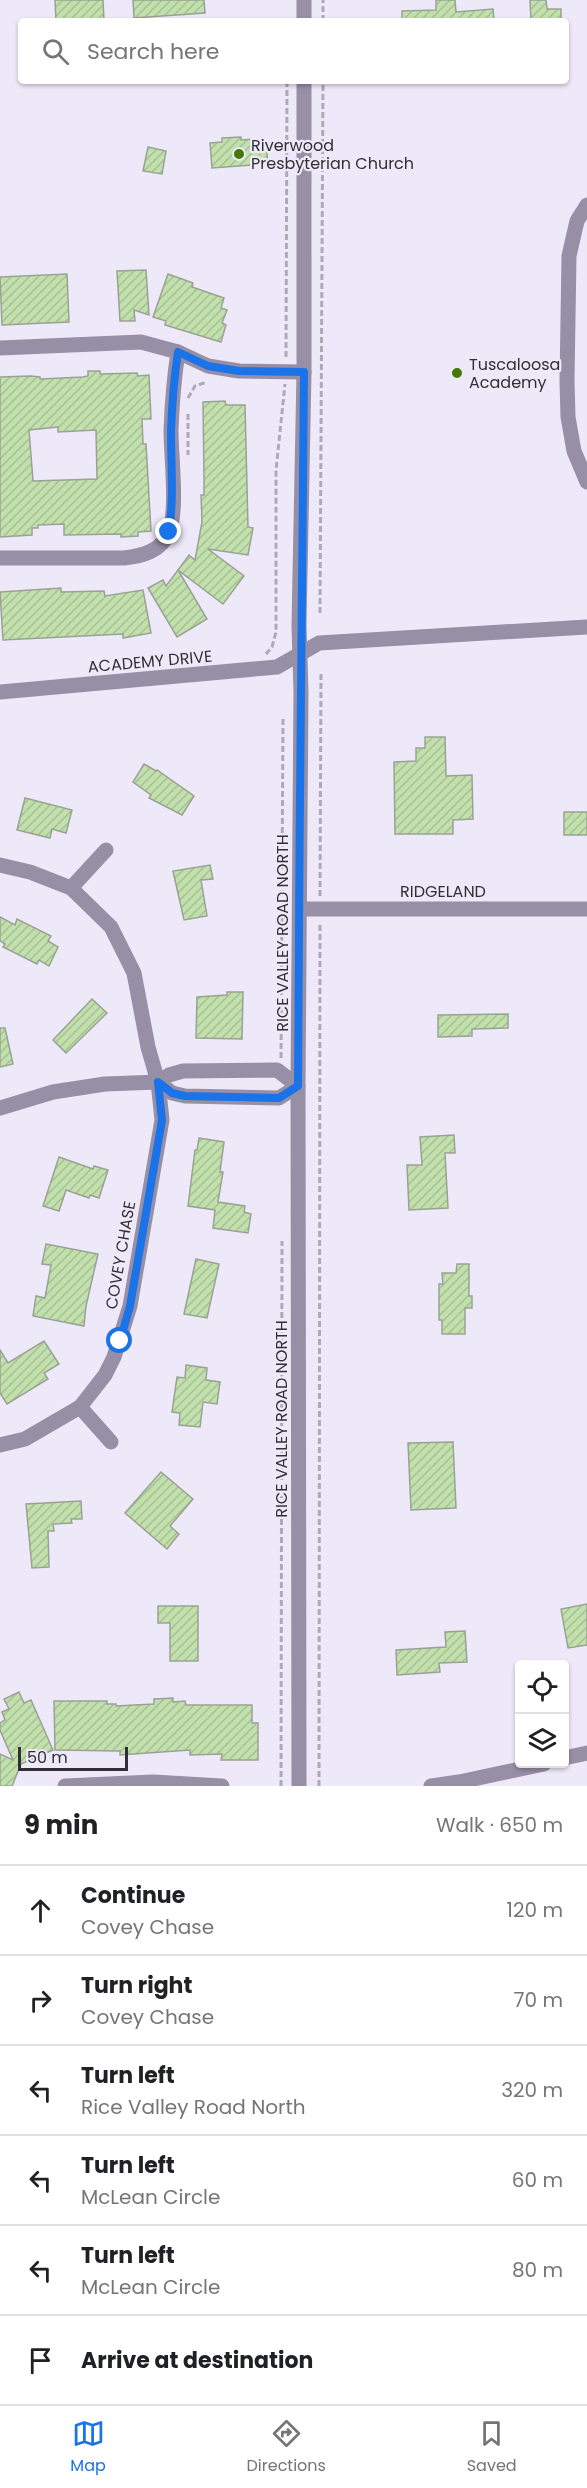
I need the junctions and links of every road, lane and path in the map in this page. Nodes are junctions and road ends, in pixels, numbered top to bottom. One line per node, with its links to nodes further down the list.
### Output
1 (304, 0): 3 (street)
2 (323, 0): 4 (path)
3 (304, 18)
4 (323, 18)
5 (287, 84): 12 (path)
6 (304, 84): 13 (street, RICE VALLEY ROAD NORTH)
7 (323, 84): 19 (path)
8 (587, 205): 17 (street)
9 (0, 348): 10 (street)
10 (178, 352): 11 (street); 18 (street)
11 (219, 368): 12 (street); 14 (path)
12 (285, 371): 13 (street); 22 (path)
13 (304, 372): 21 (street, RICE VALLEY ROAD NORTH)
14 (188, 398)
15 (188, 410): 16 (path)
16 (188, 457)
17 (587, 482)
18 (0, 558)
19 (320, 613)
20 (587, 627): 21 (street, ACADEMY DRIVE)
21 (300, 654): 24 (street, ACADEMY DRIVE); 29 (street, RICE VALLEY ROAD NORTH)
22 (265, 656)
23 (321, 672): 30 (path)
24 (0, 692)
25 (283, 718): 32 (path)
26 (106, 850): 28 (street)
27 (0, 865): 28 (street, COVEY CHASE)
28 (71, 888): 33 (street, COVEY CHASE)
29 (300, 909): 30 (street, RIDGELAND); 34 (street, RICE VALLEY ROAD NORTH)
30 (320, 909): 31 (street, RIDGELAND); 48 (path)
31 (587, 909)
32 (281, 1074): 33 (street); 34 (street)
33 (158, 1082): 34 (street); 35 (street); 37 (street, COVEY CHASE)
34 (298, 1086): 47 (street, RICE VALLEY ROAD NORTH)
35 (0, 1108)
36 (282, 1238): 46 (path)
37 (80, 1407): 38 (street); 39 (street, COVEY CHASE)
38 (111, 1442)
39 (0, 1445)
40 (587, 1753): 41 (street)
41 (569, 1757)
42 (525, 1768): 49 (street)
43 (112, 1785): 44 (street); 45 (street)
44 (65, 1786)
45 (222, 1786)
46 (282, 1786)
47 (299, 1786)
48 (319, 1786)
49 (431, 1786)

